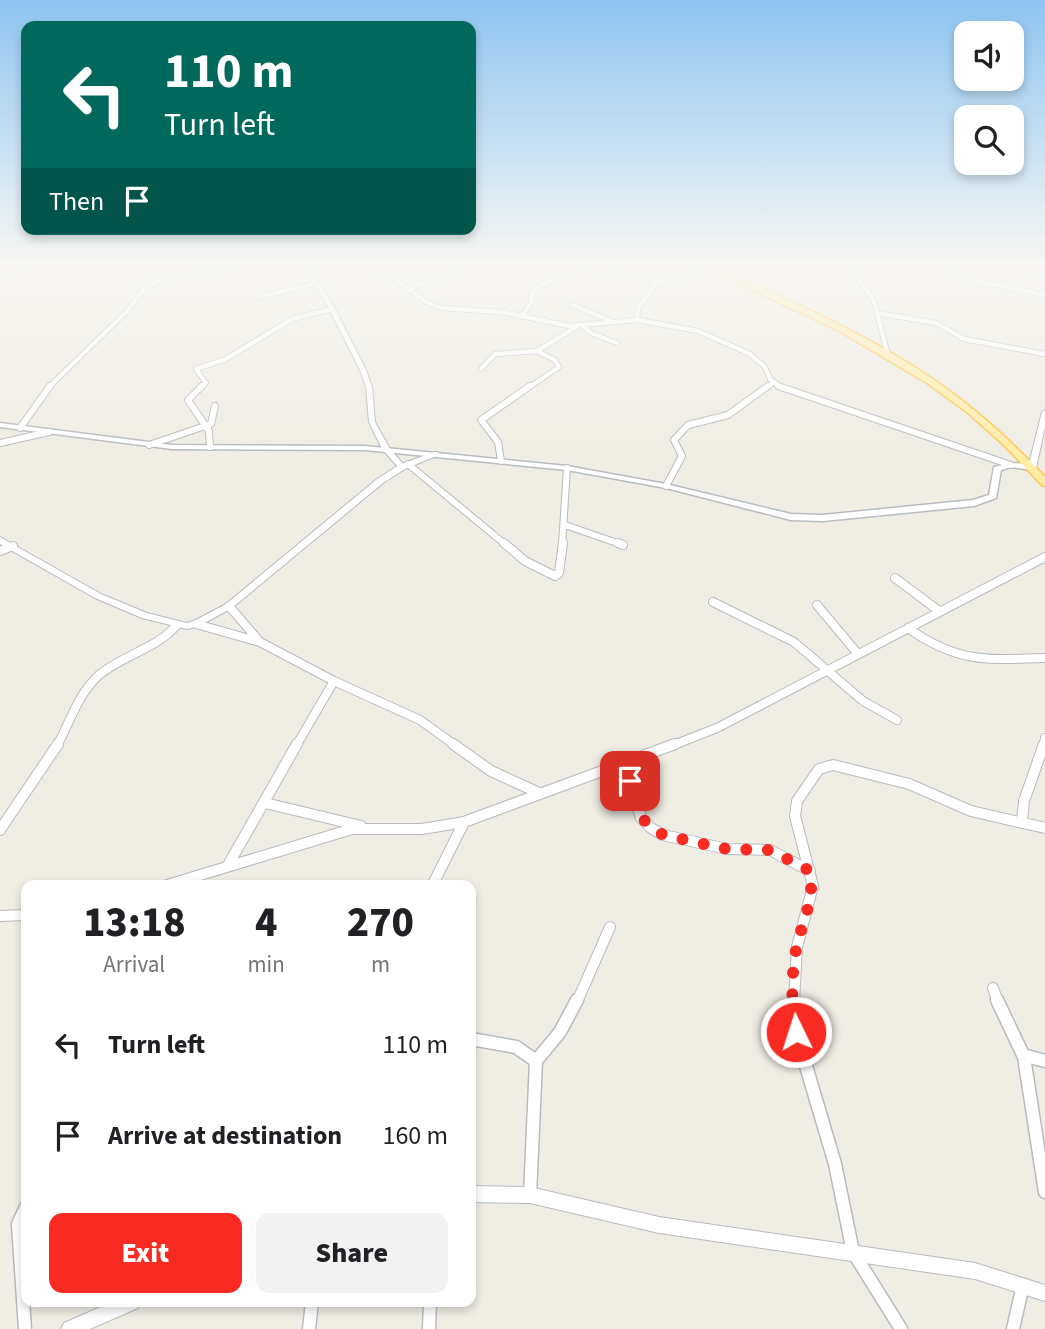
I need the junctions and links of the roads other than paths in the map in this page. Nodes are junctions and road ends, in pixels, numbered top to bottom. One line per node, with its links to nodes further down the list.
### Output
1 (112, 326): 19 (street)
2 (280, 326): 18 (street)
3 (341, 326): 24 (street)
4 (580, 326): 9 (street); 10 (street)
5 (666, 326): 14 (street)
6 (837, 326): 11 (main road)
7 (880, 326): 11 (street)
8 (943, 326): 12 (street)
9 (617, 343)
10 (537, 351): 13 (street); 26 (street)
11 (887, 352): 30 (main road)
12 (1045, 354)
13 (481, 369)
14 (773, 383): 27 (street); 32 (street)
15 (215, 405): 18 (street)
16 (1045, 412): 30 (street)
17 (0, 425): 19 (main road)
18 (206, 427): 22 (street); 23 (street)
19 (20, 428): 20 (main road)
20 (50, 432): 21 (street); 22 (main road)
21 (0, 443)
22 (149, 445): 23 (main road)
23 (209, 447): 24 (main road)
24 (386, 449): 25 (main road); 28 (street)
25 (438, 454): 26 (main road); 28 (street)
26 (501, 461): 29 (main road)
27 (1011, 465): 30 (main road); 32 (main road)
28 (405, 466): 33 (street); 42 (street)
29 (567, 468): 32 (main road); 33 (street)
30 (1032, 468): 31 (main road)
31 (1045, 483)
32 (666, 486)
33 (565, 525): 35 (street)
34 (0, 540): 36 (street)
35 (623, 545)
36 (13, 546): 37 (street); 45 (street)
37 (0, 551)
38 (1045, 557): 43 (street)
39 (895, 578): 43 (street)
40 (713, 602): 50 (street)
41 (817, 605): 48 (street)
42 (229, 606): 44 (street); 47 (street)
43 (939, 611): 46 (street)
44 (196, 624): 45 (street); 47 (street)
45 (177, 625): 61 (street)
46 (908, 628): 48 (street); 49 (street)
47 (260, 642): 51 (street)
48 (858, 654): 50 (street)
49 (1045, 658)
50 (829, 669): 52 (street); 54 (street)
51 (334, 681): 55 (street); 56 (street)
52 (897, 720)
53 (1045, 738): 57 (street)
54 (625, 763): 55 (street); 63 (street)
55 (538, 793): 58 (street)
56 (265, 803): 59 (street); 62 (street)
57 (1022, 821): 60 (street); 63 (street)
58 (464, 822): 59 (street); 65 (street)
59 (364, 827): 62 (street)
60 (1045, 828)
61 (0, 830)
62 (228, 867): 64 (street)
63 (810, 871): 78 (street)
64 (184, 880)
65 (435, 880)
66 (21, 915): 67 (street)
67 (0, 916)
68 (610, 927): 72 (street)
69 (993, 988): 71 (street)
70 (476, 1040): 72 (street)
71 (1023, 1055): 73 (street); 74 (street)
72 (536, 1061): 76 (street)
73 (1045, 1061)
74 (1045, 1192)
75 (476, 1194): 76 (street)
76 (530, 1195): 78 (street)
77 (21, 1218): 79 (street)
78 (853, 1252): 80 (street); 90 (street)
79 (21, 1269)
80 (1023, 1285): 81 (street); 91 (street)
81 (1045, 1293)
82 (24, 1307): 86 (street)
83 (121, 1307): 87 (street)
84 (311, 1307): 88 (street)
85 (430, 1307): 89 (street)
86 (25, 1329)
87 (70, 1329)
88 (309, 1329)
89 (429, 1329)
90 (901, 1329)
91 (1013, 1329)

